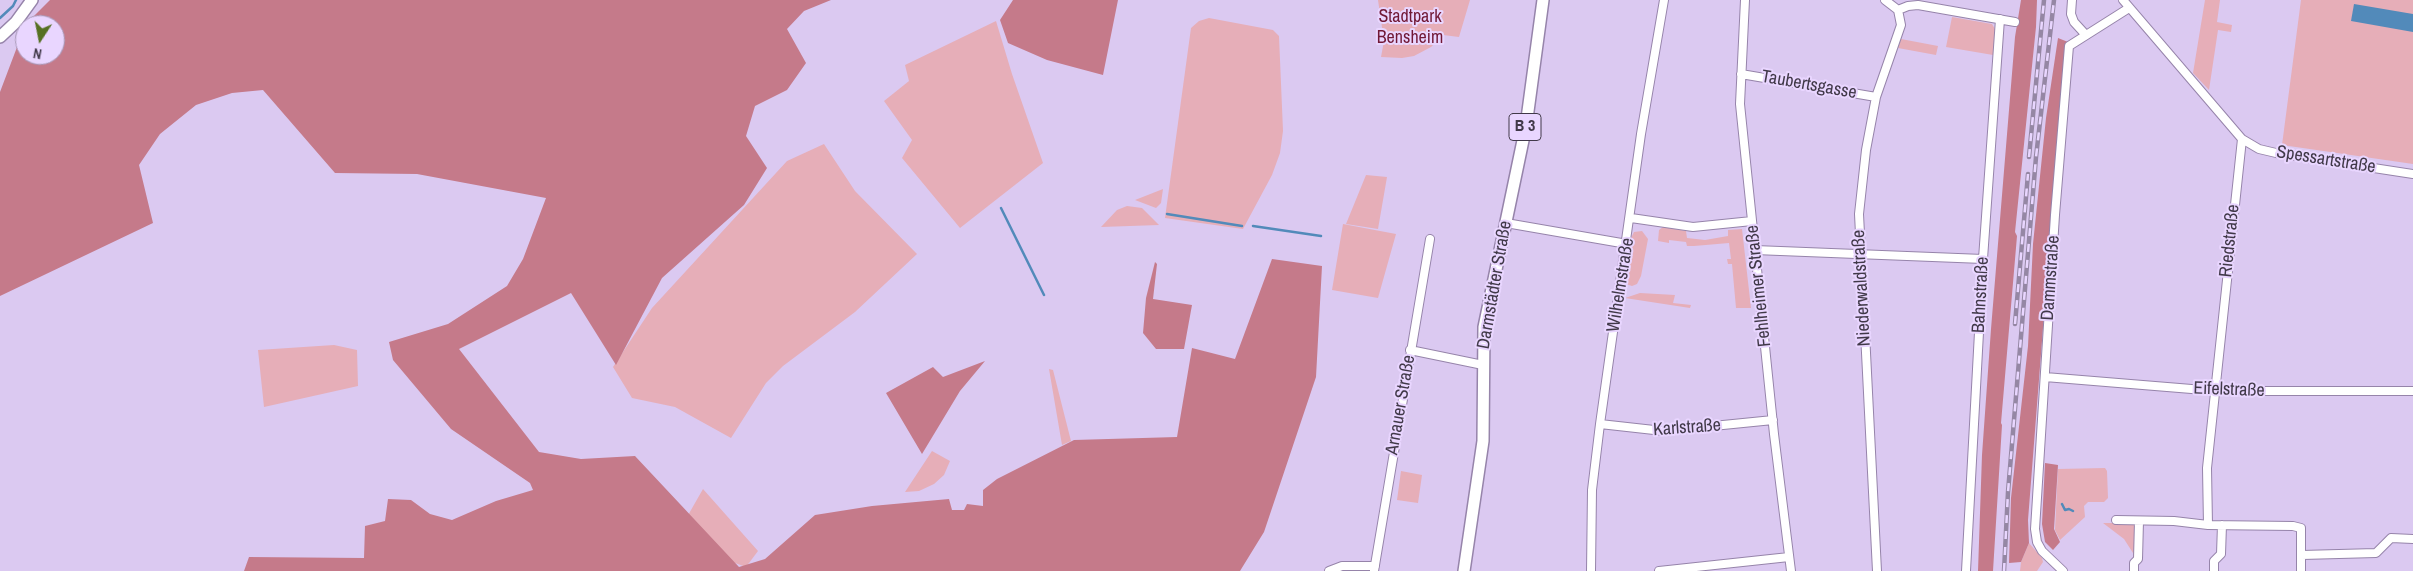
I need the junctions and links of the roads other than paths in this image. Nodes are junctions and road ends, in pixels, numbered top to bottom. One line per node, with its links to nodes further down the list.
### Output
1 (32, 0): 13 (main road)
2 (1543, 0): 20 (main road, Darmstädter Straße / B 3)
3 (1664, 0): 18 (street, Wilhelmstraße)
4 (1745, 0): 14 (street, Fehlheimer Straße)
5 (1885, 0): 9 (street)
6 (2072, 0): 12 (street)
7 (2123, 0): 8 (street)
8 (2129, 8): 12 (street, Dammstraße); 16 (street)
9 (1898, 10): 10 (street); 15 (street, Niederwaldstraße)
10 (2000, 19): 11 (street); 25 (street, Bahnstraße)
11 (2015, 22)
12 (2085, 34): 28 (street, Dammstraße)
13 (0, 38)
14 (1741, 74): 15 (street, Taubertsgasse); 19 (street, Fehlheimer Straße)
15 (1876, 97): 24 (street, Niederwaldstraße)
16 (2242, 139): 17 (street, Spessartstraße); 29 (street, Riedstraße)
17 (2413, 174)
18 (1631, 218): 19 (street); 22 (street, Wilhelmstraße)
19 (1752, 221): 23 (street, Fehlheimer Straße)
20 (1506, 223): 22 (street); 27 (main road, Darmstädter Straße / B 3)
21 (1430, 239): 26 (street, Arnauer Straße)
22 (1627, 244): 32 (street, Wilhelmstraße)
23 (1755, 250): 24 (street); 31 (street, Fehlheimer Straße)
24 (1860, 255): 25 (street); 46 (street, Niederwaldstraße)
25 (1983, 259): 47 (street, Bahnstraße)
26 (1410, 350): 27 (street); 40 (street, Arnauer Straße)
27 (1483, 365): 42 (main road, Darmstädter Straße / B 3)
28 (2045, 377): 29 (street, Eifelstraße); 48 (street, Dammstraße)
29 (2216, 391): 30 (street, Eifelstraße); 35 (street, Riedstraße)
30 (2413, 391)
31 (1773, 420): 32 (street, Karlstraße); 39 (street, Fehlheimer Straße)
32 (1600, 424): 43 (street, Wilhelmstraße)
33 (2116, 520): 34 (street)
34 (2139, 521): 35 (street); 49 (street)
35 (2208, 525): 36 (street)
36 (2222, 525): 38 (street); 50 (street)
37 (2413, 538): 38 (street)
38 (2302, 555): 51 (street)
39 (1789, 557): 44 (street); 45 (street, Fehlheimer Straße)
40 (1374, 569): 41 (street)
41 (1329, 571)
42 (1464, 571)
43 (1591, 571)
44 (1658, 571)
45 (1791, 571)
46 (1876, 571)
47 (1966, 571)
48 (2063, 571)
49 (2134, 571)
50 (2214, 571)
51 (2301, 571)

